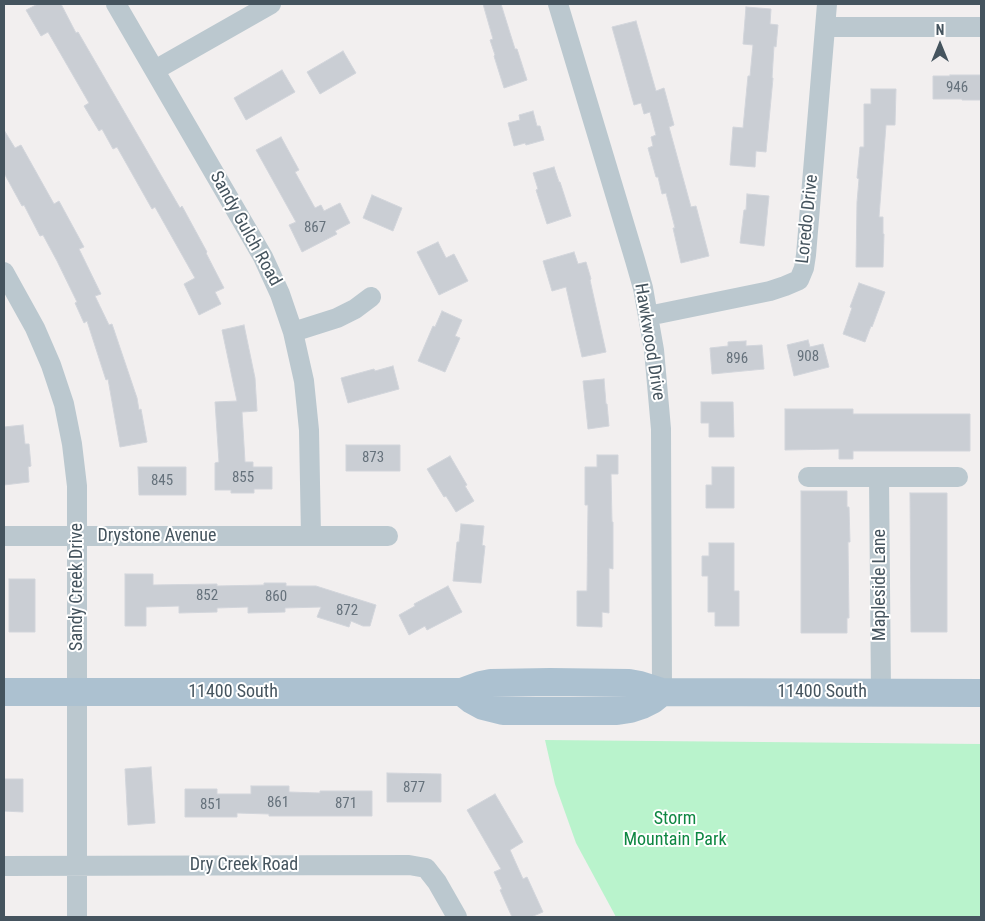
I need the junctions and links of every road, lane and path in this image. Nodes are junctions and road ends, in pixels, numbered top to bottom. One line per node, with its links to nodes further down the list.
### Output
1 (116, 4): 7 (street, Sandy Gulch Road)
2 (271, 4): 7 (street)
3 (558, 4): 10 (street, Hawkwood Drive)
4 (827, 4): 5 (street, Loredo Drive)
5 (825, 27): 6 (street); 10 (street, Loredo Drive)
6 (981, 27)
7 (154, 70): 11 (street, Sandy Gulch Road)
8 (4, 272): 16 (street, Sandy Creek Drive)
9 (371, 297): 11 (street)
10 (648, 316): 21 (street, Hawkwood Drive)
11 (294, 332): 17 (street, Sandy Gulch Road)
12 (808, 477): 13 (street)
13 (880, 477): 14 (street); 22 (street, Mapleside Lane)
14 (958, 477)
15 (4, 536): 16 (street, Drystone Avenue)
16 (77, 536): 17 (street, Drystone Avenue); 20 (street, Sandy Creek Drive)
17 (311, 536): 18 (street, Drystone Avenue)
18 (388, 536)
19 (4, 692): 20 (main road, 11400 South)
20 (77, 692): 21 (main road, 11400 South); 25 (street, Sandy Creek Drive)
21 (662, 692): 22 (main road, 11400 South)
22 (881, 692): 23 (main road, 11400 South)
23 (981, 693)
24 (4, 866): 25 (street, Dry Creek Road)
25 (77, 866): 26 (street, Sandy Creek Drive); 27 (street, Dry Creek Road)
26 (77, 917)
27 (457, 917)

